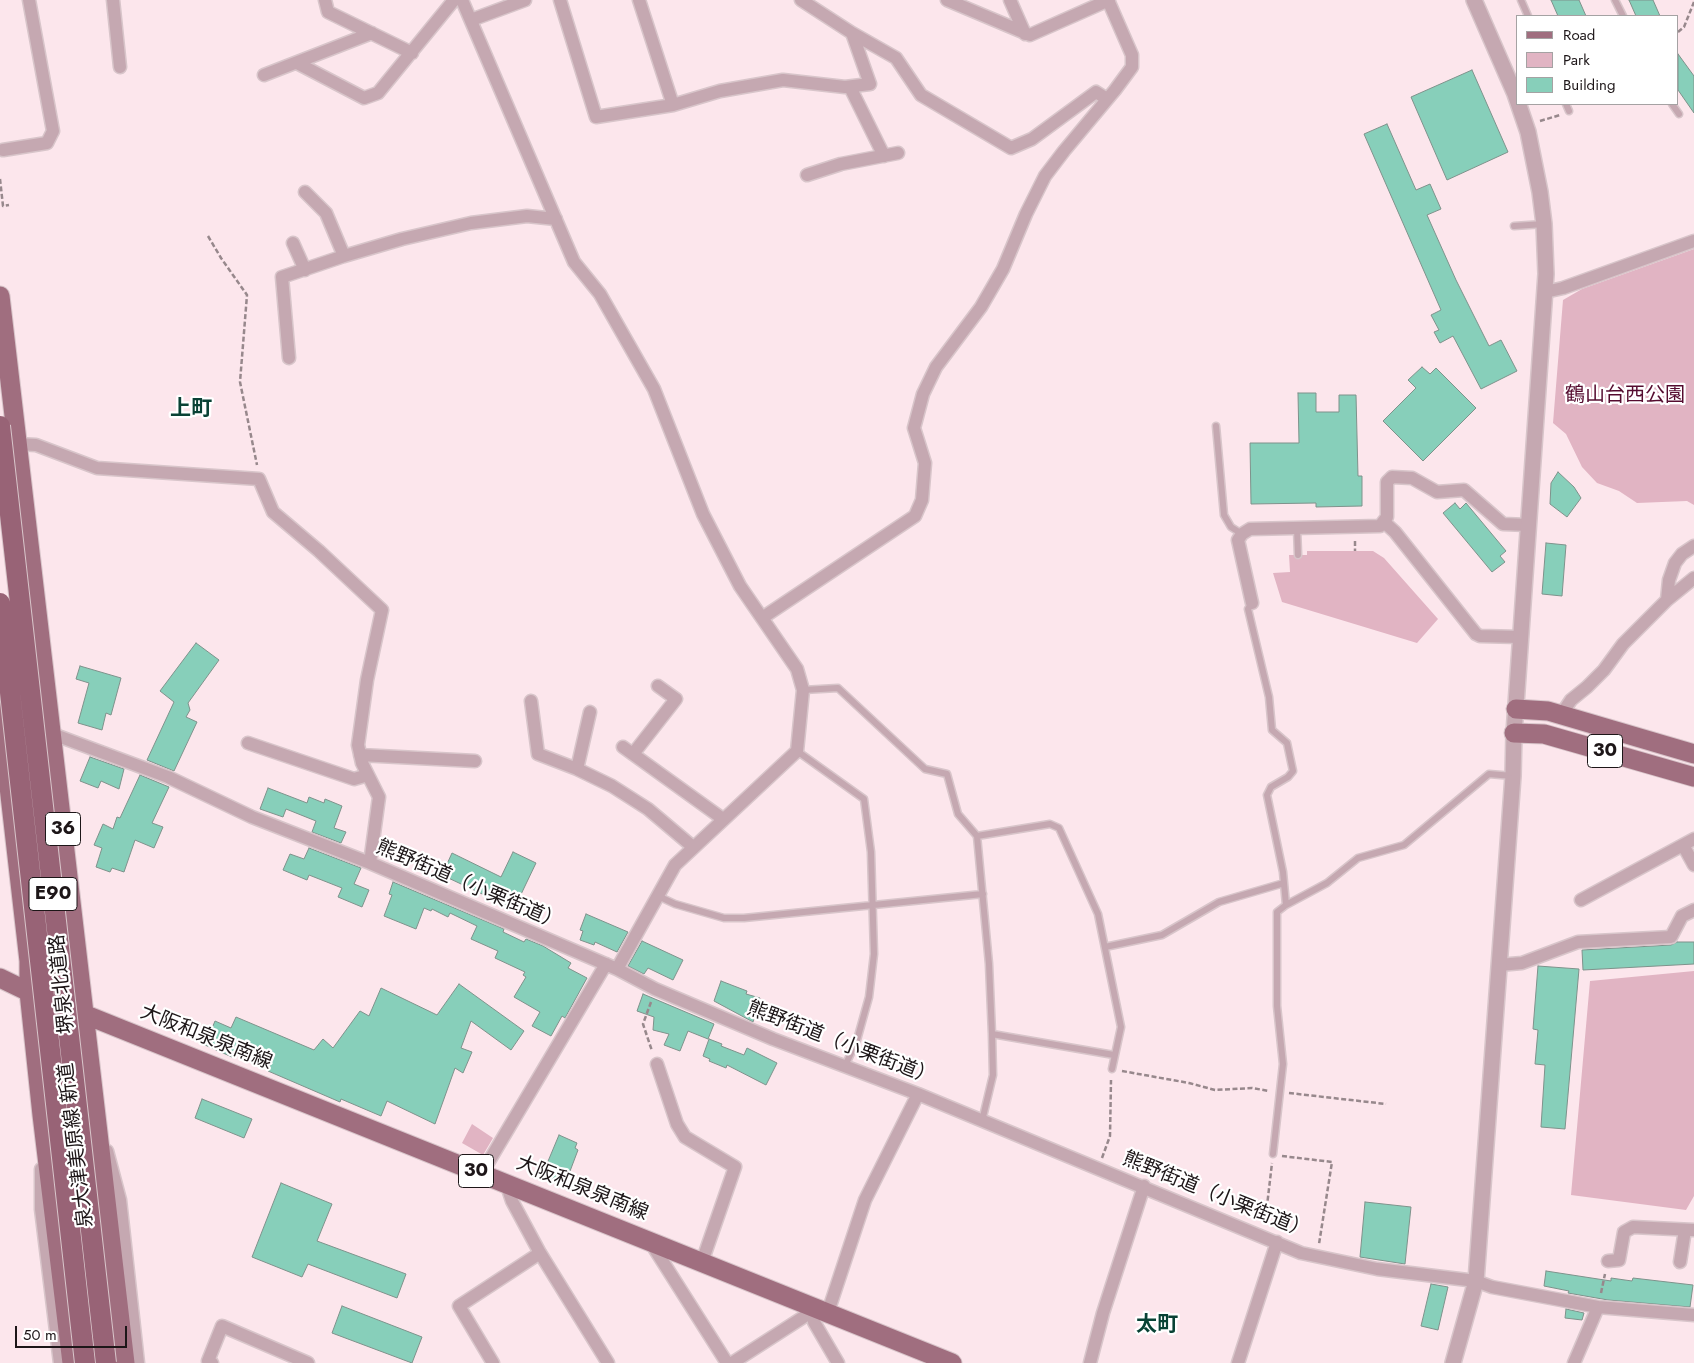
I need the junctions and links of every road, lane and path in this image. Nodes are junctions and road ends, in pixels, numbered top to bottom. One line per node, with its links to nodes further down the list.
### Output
1 (29, 0): 37 (street)
2 (113, 0): 26 (street)
3 (325, 0): 21 (street)
4 (454, 0): 24 (street)
5 (462, 0): 19 (street)
6 (525, 0): 19 (street)
7 (560, 0): 31 (street)
8 (639, 0): 31 (street)
9 (801, 0): 22 (street)
10 (948, 0): 23 (street)
11 (1010, 0): 23 (street)
12 (1109, 0): 23 (street); 29 (street)
13 (1474, 0): 30 (street)
14 (1521, 0): 17 (lane)
15 (1615, 0): 18 (lane)
16 (1694, 2): 20 (path)
17 (1528, 15)
18 (1622, 15)
19 (471, 20): 44 (street)
20 (1679, 31)
21 (372, 33): 24 (street); 25 (street)
22 (852, 33): 28 (street); 29 (street)
23 (1025, 34)
24 (412, 52): 25 (street)
25 (297, 63): 27 (street)
26 (120, 68)
27 (264, 75)
28 (850, 87): 31 (street); 39 (street)
29 (1107, 99): 71 (street)
30 (1516, 99)
31 (673, 105)
32 (1518, 105): 45 (street)
33 (1566, 105): 35 (lane)
34 (1673, 105): 36 (lane)
35 (1569, 111)
36 (1679, 114)
37 (3, 150)
38 (898, 153): 39 (street)
39 (884, 156): 40 (street)
40 (807, 175)
41 (0, 179): 43 (path)
42 (305, 192): 50 (street)
43 (9, 205)
44 (556, 219): 50 (street); 71 (street)
45 (1544, 224): 46 (lane); 52 (street)
46 (1514, 226)
47 (208, 236): 58 (path)
48 (1694, 241): 52 (street)
49 (293, 243): 51 (street)
50 (344, 256): 51 (street)
51 (304, 270): 54 (street)
52 (1545, 292): 60 (street)
53 (0, 296): 55 (main road, 泉大津美原線 新道 / 36)
54 (289, 358)
55 (5, 420): 57 (main road, 泉大津美原線 新道 / 36); 143 (highway, 堺泉北道路 / E90, bridge)
56 (1216, 426): 62 (lane)
57 (9, 443): 58 (street); 81 (main road, 泉大津美原線 新道 / 36)
58 (260, 479): 85 (street)
59 (1384, 522): 60 (street); 61 (street); 72 (street)
60 (1528, 525): 72 (street)
61 (1297, 528): 62 (street); 66 (lane)
62 (1242, 534): 69 (street)
63 (1355, 539): 65 (path)
64 (1694, 546): 68 (street)
65 (1355, 551)
66 (1298, 555)
67 (1694, 578): 68 (street)
68 (1667, 600): 79 (street)
69 (1252, 602): 97 (lane)
70 (0, 603): 142 (highway, 堺泉北道路 / E90, bridge)
71 (762, 618): 74 (street)
72 (1520, 637): 76 (street)
73 (658, 686): 91 (street)
74 (803, 690): 83 (street); 92 (lane)
75 (531, 701): 87 (street)
76 (1516, 709): 79 (main road, 30); 80 (street)
77 (590, 712): 87 (street)
78 (0, 713): 81 (street, 熊野街道（小栗街道）); 109 (main road, 泉大津美原線 新道 / 36)
79 (1561, 715): 84 (main road, 30)
80 (1514, 733): 89 (street); 90 (main road, 30)
81 (52, 734): 95 (street, 熊野街道（小栗街道）); 110 (main road, 泉大津美原線 新道 / 36)
82 (248, 743): 88 (street)
83 (796, 751): 91 (street); 101 (lane)
84 (1694, 754)
85 (360, 755): 86 (street); 88 (street)
86 (475, 761)
87 (577, 768): 94 (street)
88 (368, 775): 95 (street)
89 (1512, 776): 102 (lane); 105 (street)
90 (1694, 776)
91 (724, 819): 94 (street)
92 (977, 836): 98 (lane); 104 (lane)
93 (1689, 842): 96 (street); 100 (street)
94 (693, 847): 99 (street)
95 (370, 863): 106 (street, 熊野街道（小栗街道）)
96 (1694, 865)
97 (1284, 883): 102 (lane); 104 (lane)
98 (983, 894): 101 (lane); 111 (lane)
99 (658, 896): 101 (lane); 106 (street)
100 (1581, 900)
101 (874, 904): 114 (lane)
102 (1286, 905): 116 (lane)
103 (1694, 910): 105 (street)
104 (1105, 946): 112 (lane)
105 (1499, 965): 136 (street)
106 (612, 967): 108 (street, 熊野街道（小栗街道）); 124 (street)
107 (0, 978): 109 (main road, 大阪和泉泉南線 / 30)
108 (655, 989): 113 (path); 114 (street, 熊野街道（小栗街道）)
109 (28, 992): 110 (main road, 大阪和泉泉南線 / 30); 120 (main road, 泉大津美原線 新道 / 36)
110 (84, 1014): 118 (main road, 泉大津美原線 新道 / 36); 124 (main road, 大阪和泉泉南線 / 30)
111 (992, 1034): 112 (lane); 121 (lane)
112 (1114, 1055): 115 (lane)
113 (657, 1064): 134 (street)
114 (845, 1066): 117 (street, 熊野街道（小栗街道）)
115 (1112, 1069): 116 (path); 123 (path)
116 (1279, 1092): 119 (path); 122 (lane)
117 (918, 1094): 121 (street, 熊野街道（小栗街道）); 138 (street)
118 (93, 1095): 144 (main road, 泉大津美原線 新道 / 36); 145 (street)
119 (1386, 1104)
120 (42, 1115): 140 (street); 141 (main road, 泉大津美原線 新道 / 36)
121 (982, 1121): 123 (street, 熊野街道（小栗街道）)
122 (1273, 1154): 128 (path); 132 (path)
123 (1098, 1168): 126 (street, 熊野街道（小栗街道）)
124 (482, 1173): 125 (main road, 大阪和泉泉南線 / 30)
125 (506, 1183): 129 (main road, 大阪和泉泉南線 / 30); 131 (street)
126 (1144, 1186): 128 (street, 熊野街道（小栗街道）); 154 (street)
127 (1689, 1230): 133 (street); 135 (street)
128 (1263, 1236): 130 (street, 熊野街道（小栗街道）)
129 (649, 1240): 134 (main road, 大阪和泉泉南線 / 30); 150 (street)
130 (1276, 1242): 132 (street, 熊野街道（小栗街道）); 155 (street)
131 (540, 1254): 148 (street); 149 (street)
132 (1316, 1257): 136 (street, 熊野街道（小栗街道）)
133 (1608, 1261)
134 (702, 1262): 138 (main road, 大阪和泉泉南線 / 30)
135 (1680, 1262)
136 (1476, 1281): 137 (street, 熊野街道（小栗街道）); 156 (street)
137 (1598, 1307): 139 (street, 熊野街道（小栗街道）); 157 (street)
138 (822, 1310): 151 (street); 152 (street); 153 (main road, 大阪和泉泉南線 / 30)
139 (1694, 1315)
140 (60, 1363)
141 (72, 1363)
142 (85, 1363)
143 (106, 1363)
144 (125, 1363)
145 (138, 1363)
146 (212, 1363): 147 (street)
147 (308, 1363)
148 (493, 1363)
149 (608, 1363)
150 (727, 1363)
151 (732, 1363)
152 (838, 1363)
153 (952, 1363)
154 (1090, 1363)
155 (1238, 1363)
156 (1453, 1363)
157 (1574, 1363)

